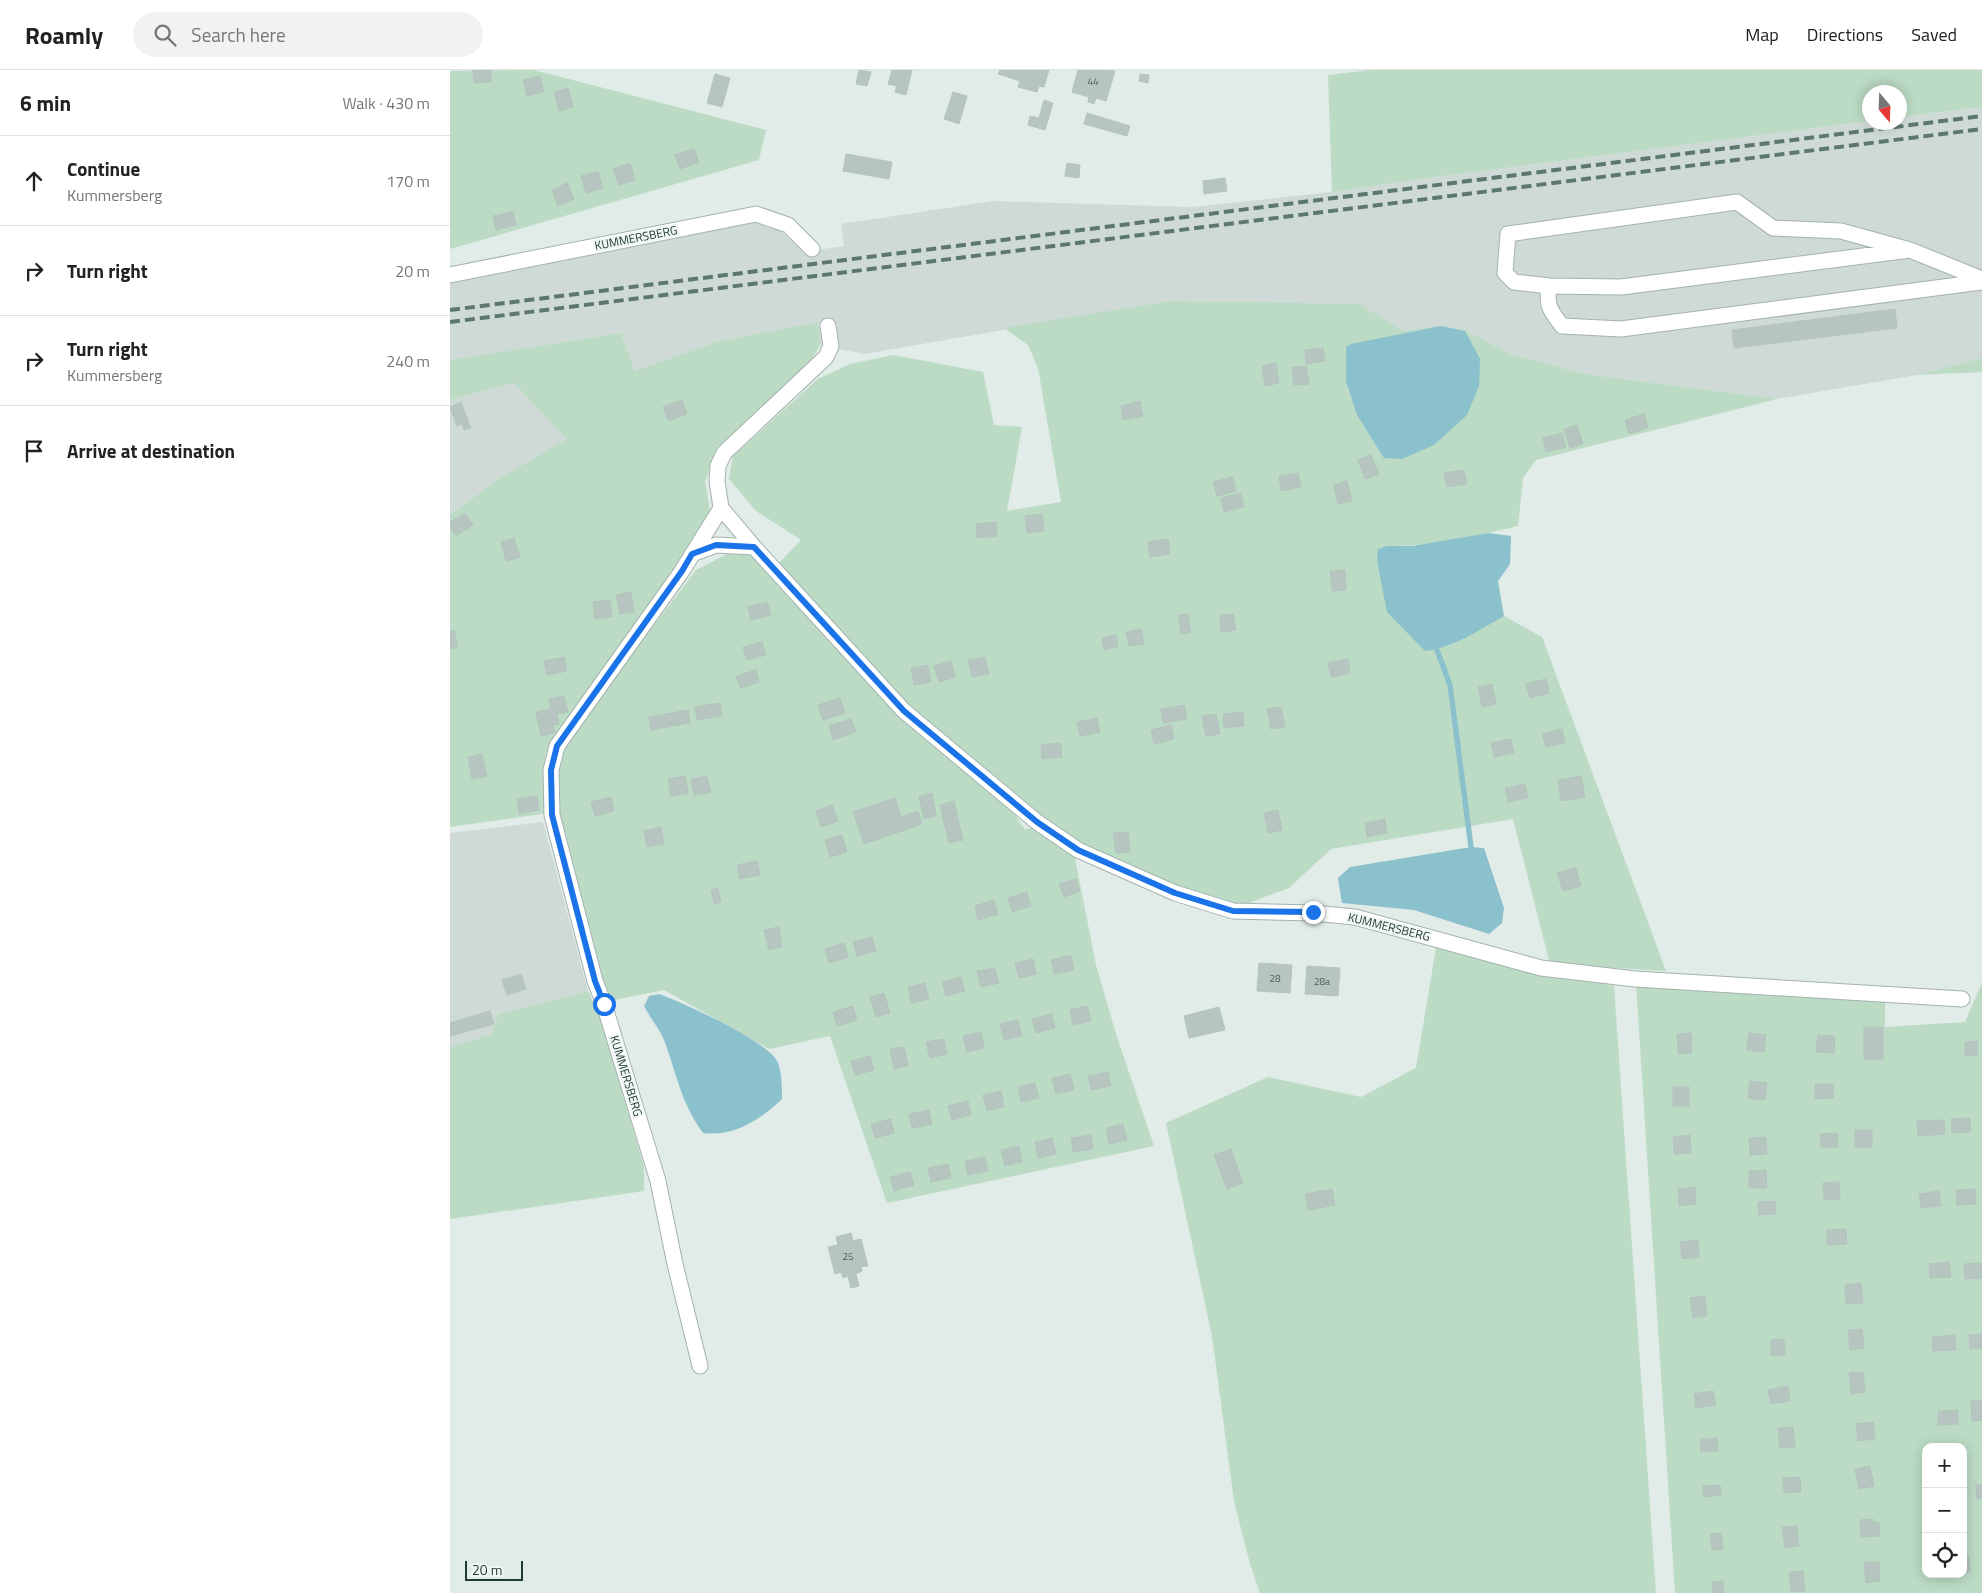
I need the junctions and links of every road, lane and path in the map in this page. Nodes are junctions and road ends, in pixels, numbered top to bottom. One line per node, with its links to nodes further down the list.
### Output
1 (812, 249): 3 (street, KUMMERSBERG)
2 (1910, 250): 4 (street); 5 (street); 5 (street)
3 (450, 275)
4 (1982, 280): 5 (street)
5 (1549, 286)
6 (828, 326): 7 (street)
7 (721, 508): 8 (street, KUMMERSBERG); 9 (street, KUMMERSBERG)
8 (754, 547): 9 (street); 10 (street, KUMMERSBERG)
9 (692, 554): 11 (street, KUMMERSBERG)
10 (1962, 999)
11 (700, 1366)

